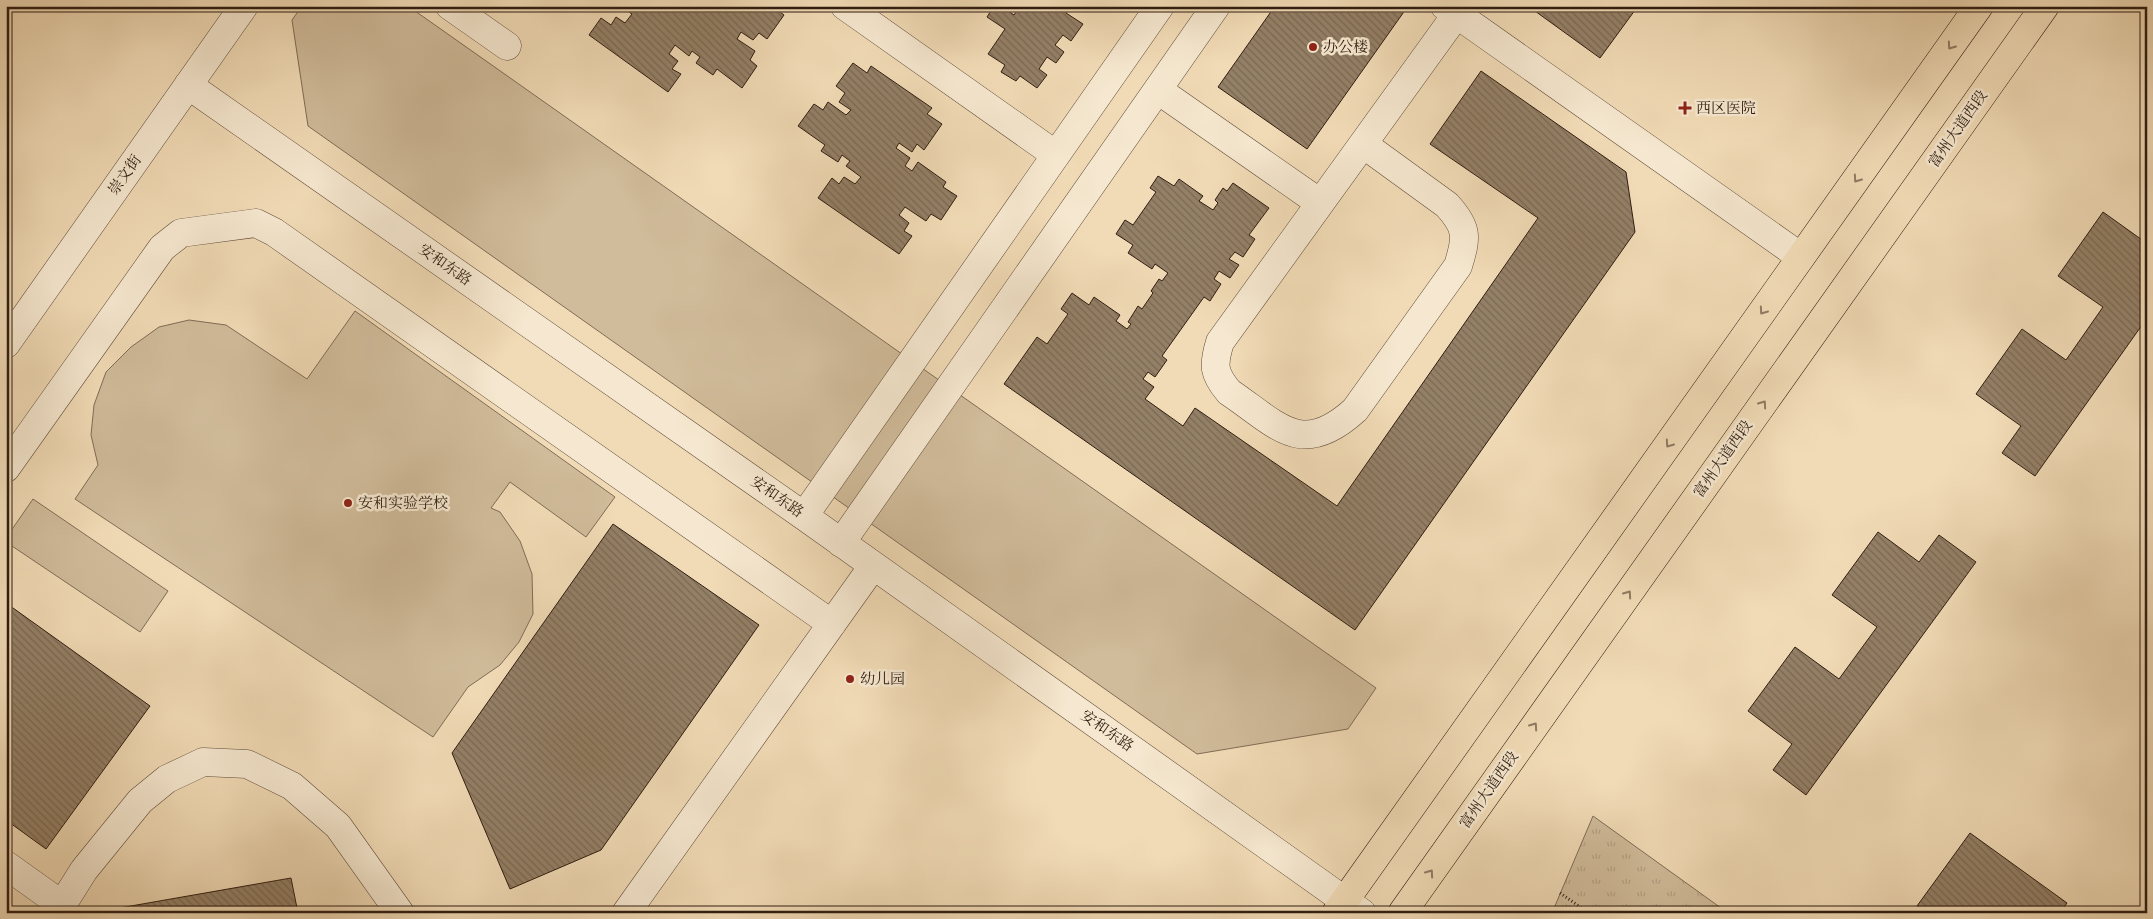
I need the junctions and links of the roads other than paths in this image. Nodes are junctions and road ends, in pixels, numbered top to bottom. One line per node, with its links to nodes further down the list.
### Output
1 (244, 6): 10 (street, 崇文街)
2 (450, 6): 9 (street)
3 (844, 6): 13 (street)
4 (1160, 6): 13 (street)
5 (1216, 6): 11 (street)
6 (1979, 6): 15 (main road, one-way to 15)
7 (2045, 6): 27 (main road, 富州大道西段, one-way to 7)
8 (1450, 11): 12 (street); 15 (street)
9 (507, 46)
10 (188, 85): 16 (street, 崇文街); 18 (street, 安和东路)
11 (1158, 90): 14 (street); 19 (street)
12 (1363, 144): 14 (street); 14 (street)
13 (1056, 155): 18 (street)
14 (1320, 203)
15 (1801, 257): 24 (main road, one-way to 24)
16 (6, 344)
17 (6, 468): 21 (street)
18 (804, 516): 19 (street, 安和东路)
19 (841, 543): 20 (street, 安和东路)
20 (873, 566): 21 (street); 24 (street, 安和东路)
21 (832, 624): 26 (street)
22 (6, 865): 23 (street)
23 (62, 909): 25 (street)
24 (1348, 909)
25 (400, 913)
26 (626, 913)
27 (1402, 913)

